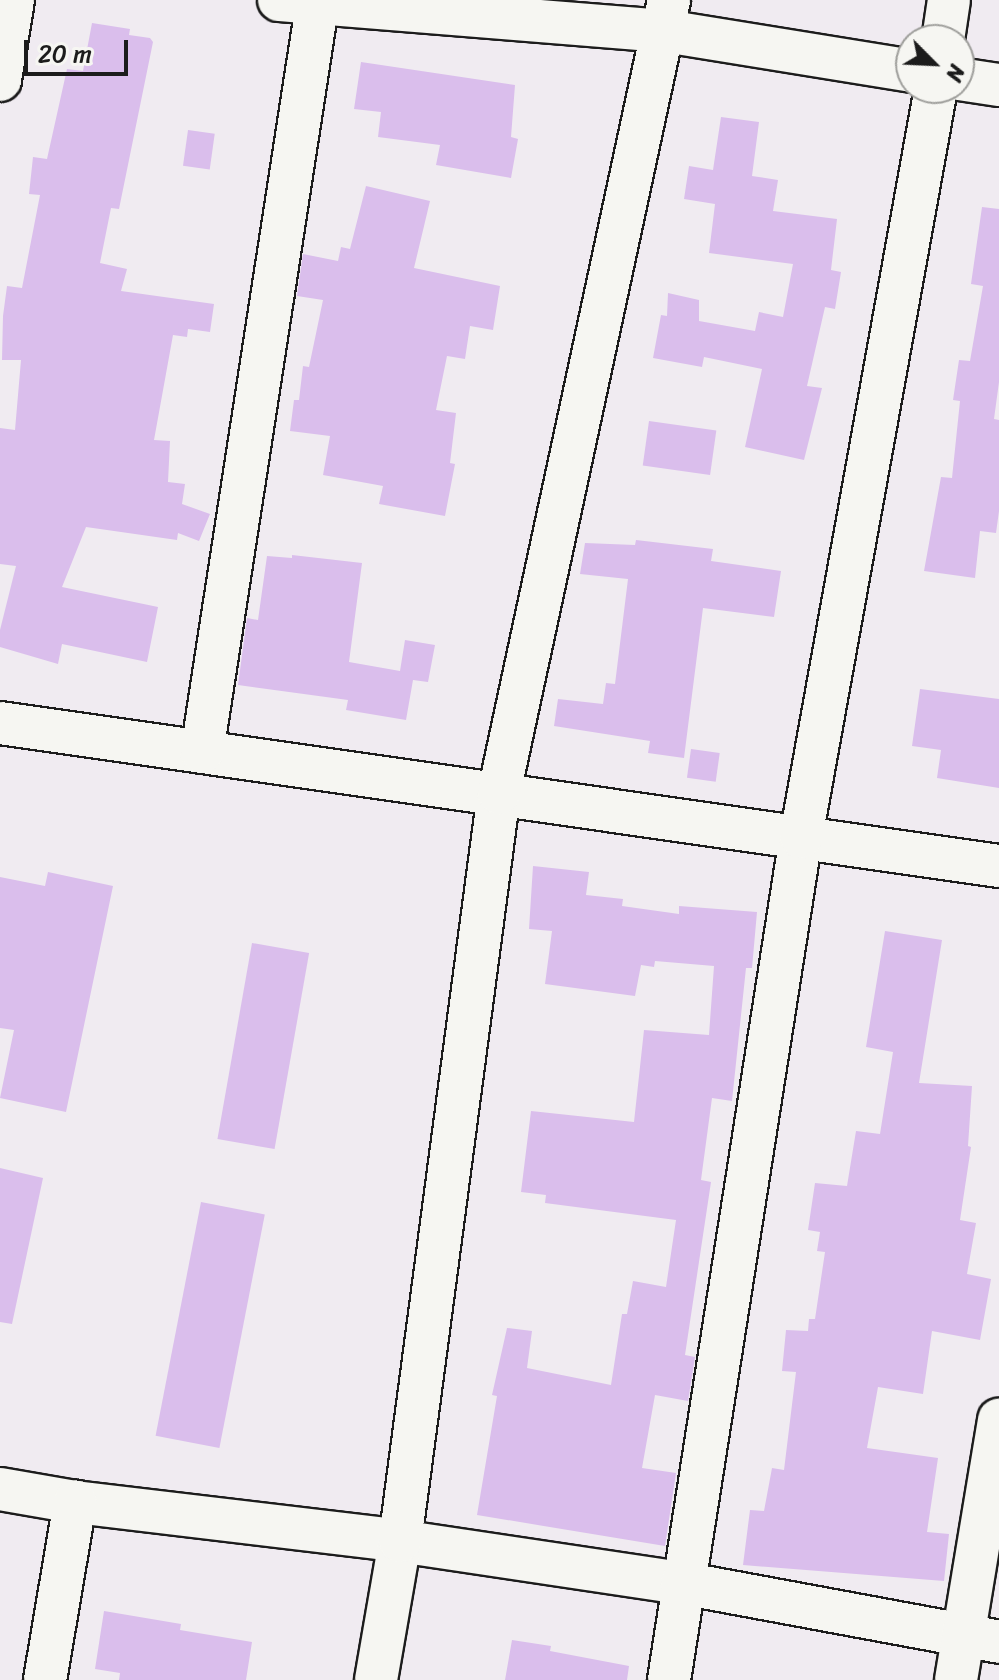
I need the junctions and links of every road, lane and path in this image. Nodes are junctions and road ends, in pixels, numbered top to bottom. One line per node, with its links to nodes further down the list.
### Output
1 (13, 0): 7 (street)
2 (949, 0): 5 (street)
3 (305, 2): 4 (street); 12 (street)
4 (667, 16): 6 (street); 13 (street)
5 (945, 24)
6 (895, 67)
7 (0, 80)
8 (975, 81): 9 (street)
9 (999, 85)
10 (933, 104): 14 (street)
11 (0, 723): 12 (street)
12 (202, 752): 13 (street)
13 (499, 793): 14 (street); 19 (street)
14 (801, 837): 15 (street); 20 (street)
15 (999, 866)
16 (999, 1420): 21 (street)
17 (0, 1489): 18 (street)
18 (75, 1502): 19 (street); 22 (street)
19 (400, 1541): 20 (street); 23 (street)
20 (682, 1583): 21 (street); 24 (street)
21 (981, 1639): 25 (street)
22 (45, 1680)
23 (376, 1680)
24 (669, 1680)
25 (956, 1680)

